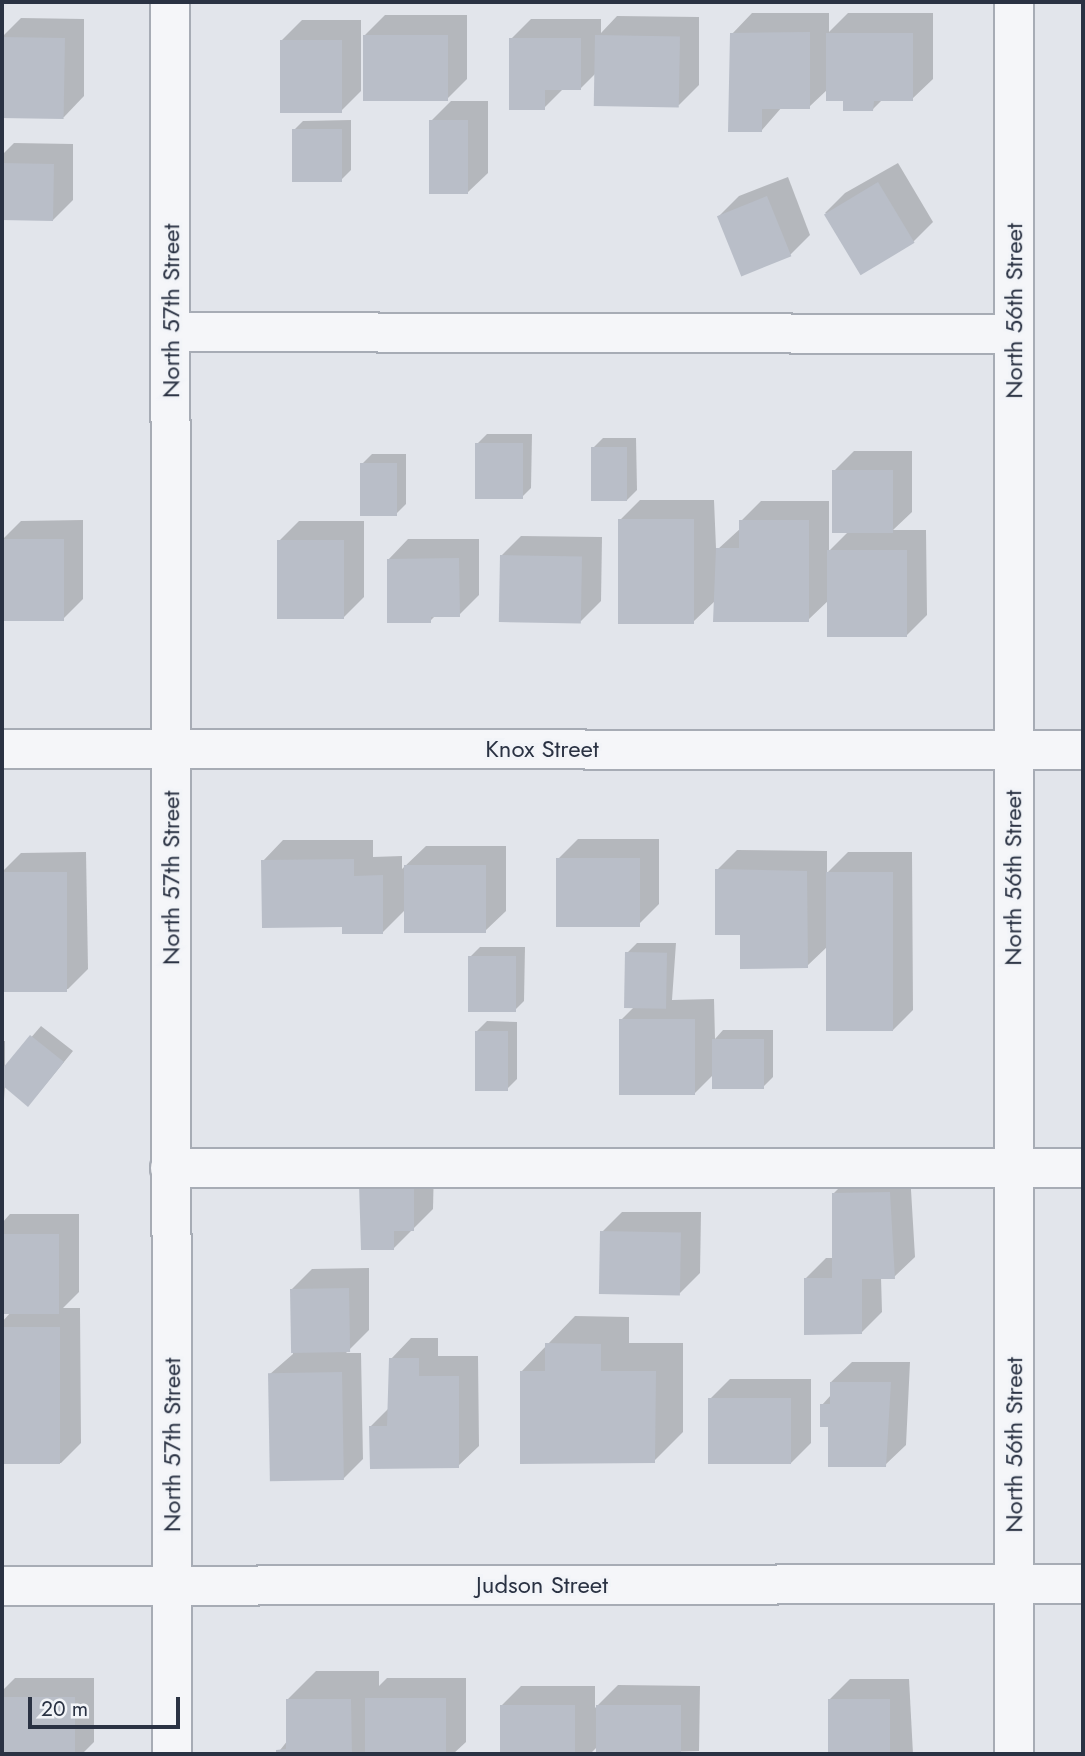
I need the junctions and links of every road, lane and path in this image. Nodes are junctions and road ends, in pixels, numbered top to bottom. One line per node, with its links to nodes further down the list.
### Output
1 (170, 2): 3 (street, North 57th Street)
2 (1014, 2): 4 (street, North 56th Street)
3 (171, 332): 4 (street); 6 (street, North 57th Street)
4 (1014, 334): 7 (street, North 56th Street)
5 (2, 749): 6 (street, Knox Street)
6 (172, 749): 7 (street, Knox Street); 10 (street, North 57th Street)
7 (1013, 750): 8 (street, Knox Street); 9 (street, North 56th Street)
8 (1083, 750)
9 (1014, 1166): 10 (street); 11 (street); 12 (street, North 56th Street)
10 (170, 1168): 15 (street, North 57th Street)
11 (1083, 1168)
12 (1013, 1584): 13 (street, Judson Street); 15 (street, Judson Street); 17 (street, North 56th Street)
13 (1083, 1584)
14 (2, 1586): 15 (street, Judson Street)
15 (172, 1587): 16 (street, North 57th Street)
16 (172, 1754)
17 (1014, 1754)

